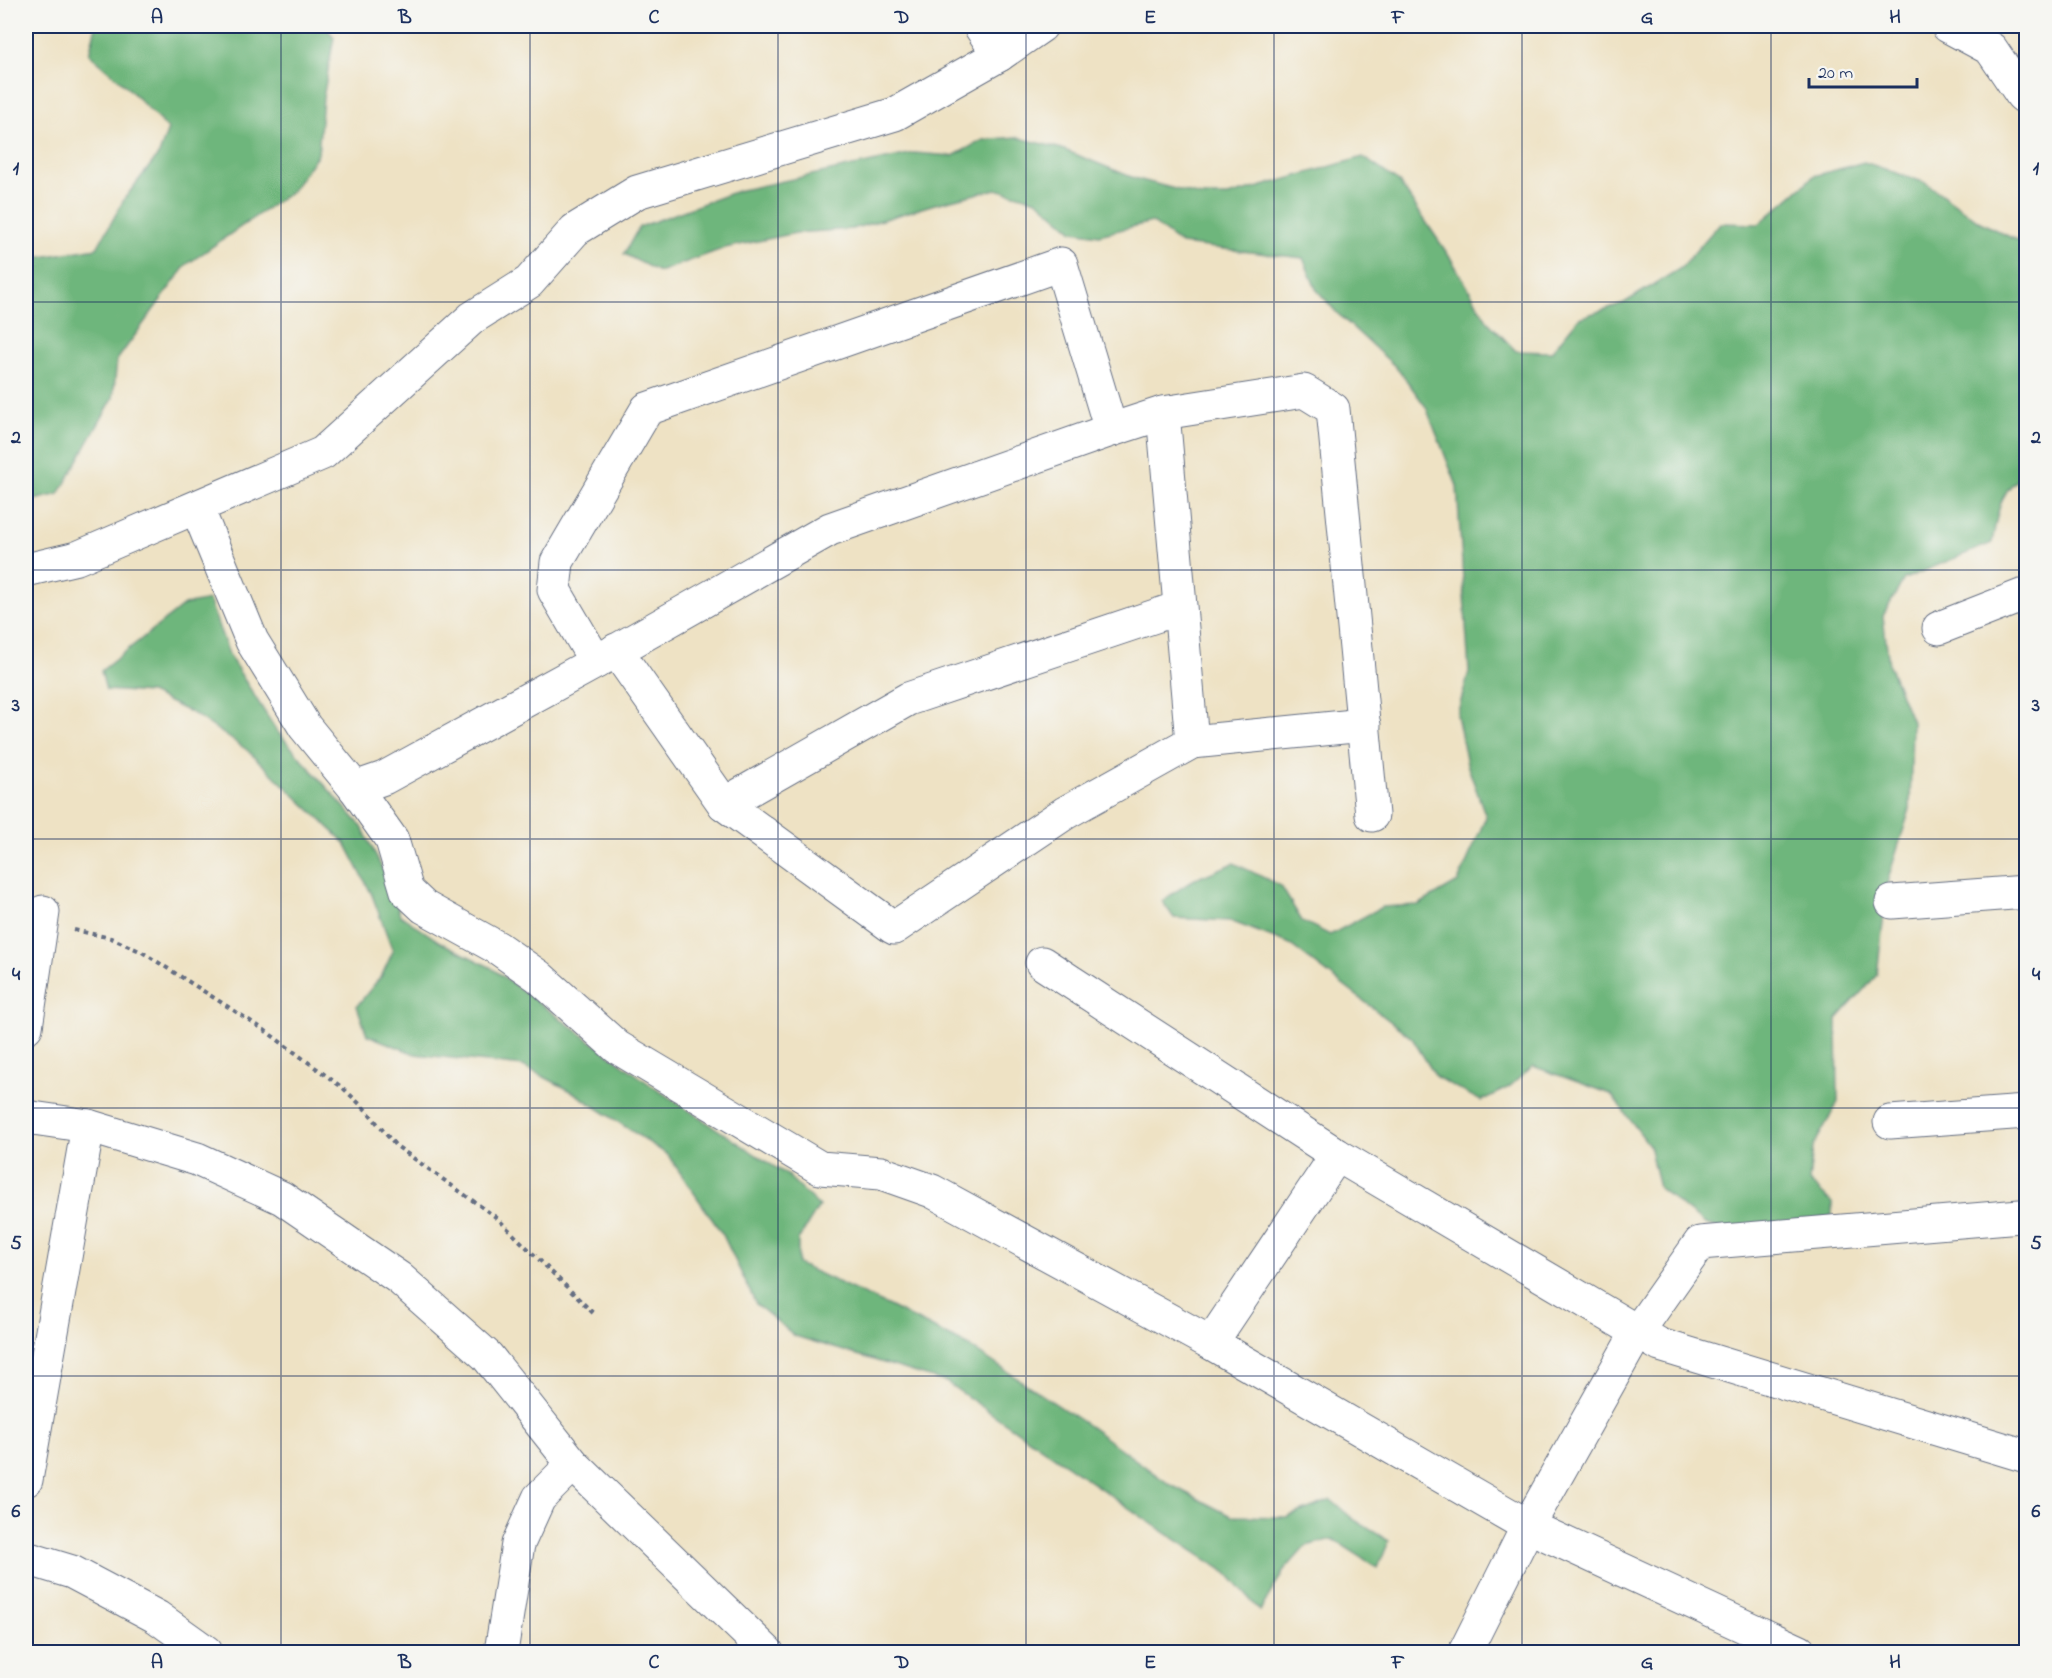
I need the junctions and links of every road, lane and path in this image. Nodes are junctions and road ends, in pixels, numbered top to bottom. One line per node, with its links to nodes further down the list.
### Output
1 (980, 26): 4 (street)
2 (1041, 26): 4 (street)
3 (1948, 26): 5 (street)
4 (999, 55): 8 (street)
5 (2026, 98)
6 (1163, 413): 7 (street); 11 (street); 14 (street)
7 (1111, 430): 13 (street); 13 (street)
8 (197, 508): 9 (street); 16 (street)
9 (26, 570)
10 (2026, 597): 12 (street)
11 (1179, 608): 15 (street); 17 (street)
12 (1939, 628)
13 (606, 656): 16 (street); 17 (street)
14 (1364, 725): 15 (street); 18 (street)
15 (1192, 742): 17 (street)
16 (355, 788): 32 (street)
17 (724, 804)
18 (1372, 814)
19 (2026, 892): 20 (street)
20 (1892, 902)
21 (42, 919): 23 (street); 30 (path)
22 (1042, 963): 28 (street)
23 (26, 1027)
24 (2026, 1112): 26 (street)
25 (26, 1118): 27 (street)
26 (1890, 1122)
27 (88, 1126): 34 (street); 35 (street)
28 (1336, 1155): 31 (street); 32 (street)
29 (2026, 1218): 31 (street)
30 (593, 1313)
31 (1638, 1331): 33 (street); 36 (street)
32 (1212, 1343): 36 (street)
33 (2026, 1456)
34 (573, 1464): 39 (street); 40 (street)
35 (26, 1480)
36 (1528, 1526): 41 (street); 42 (street)
37 (26, 1558): 38 (street)
38 (206, 1653)
39 (501, 1653)
40 (767, 1653)
41 (1465, 1653)
42 (1800, 1653)

